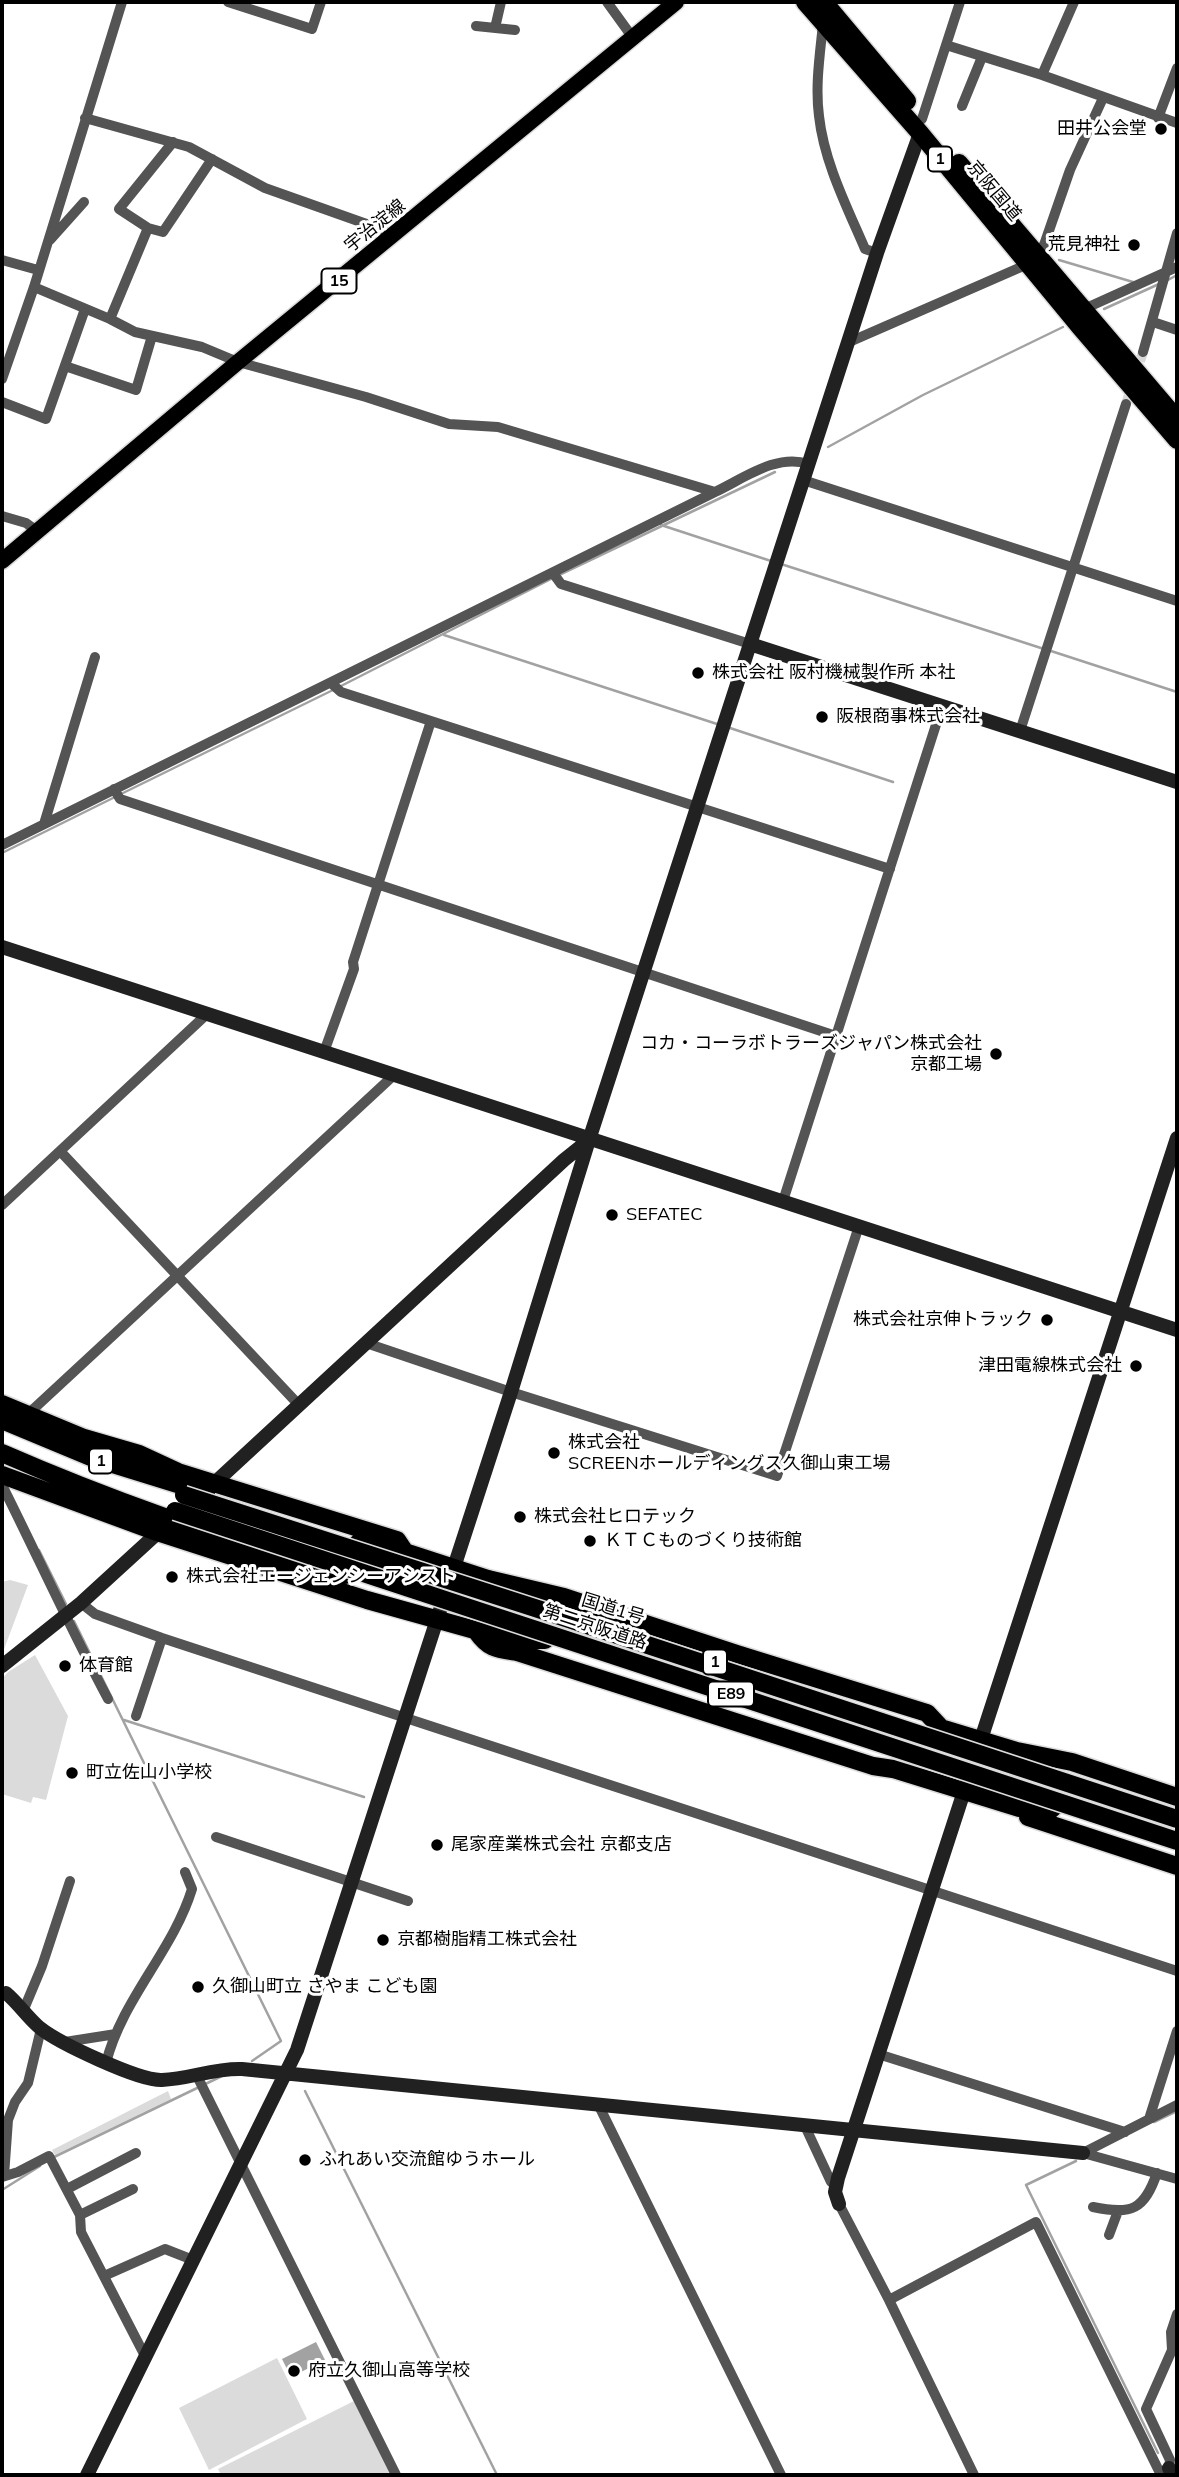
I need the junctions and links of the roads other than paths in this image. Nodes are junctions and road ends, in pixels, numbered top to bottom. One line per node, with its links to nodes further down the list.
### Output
1 (122, 2): 22 (street)
2 (228, 2): 3 (street)
3 (321, 2)
4 (500, 2): 13 (street)
5 (607, 2): 15 (street)
6 (676, 2): 15 (main road, 宇治淀線 / 15)
7 (805, 2): 11 (highway, 京阪国道 / 1)
8 (824, 2): 25 (highway, 京阪国道 / 1)
9 (960, 2): 16 (street)
10 (1074, 2): 19 (street)
11 (823, 24): 25 (highway, 京阪国道 / 1); 35 (street)
12 (476, 26): 13 (street)
13 (495, 28): 14 (street)
14 (515, 30)
15 (633, 38): 33 (main road, 宇治淀線 / 15)
16 (946, 46): 17 (street); 25 (street)
17 (982, 57): 19 (street); 21 (street)
18 (1177, 68): 23 (street)
19 (1042, 75): 20 (street)
20 (1103, 98): 23 (street); 36 (street)
21 (962, 106)
22 (85, 118): 26 (street); 34 (street)
23 (1158, 118): 24 (street)
24 (1177, 123)
25 (921, 126): 28 (highway, 京阪国道 / 1); 29 (street); 36 (highway, 京阪国道 / 1)
26 (173, 142): 27 (street); 31 (street)
27 (212, 159): 31 (street); 33 (street)
28 (941, 160): 29 (street); 36 (highway, 京阪国道 / 1)
29 (906, 169): 35 (street)
30 (84, 202): 34 (street)
31 (148, 228): 44 (street)
32 (1177, 233): 40 (street)
33 (389, 240): 50 (main road, 宇治淀線 / 15)
34 (47, 243): 39 (street)
35 (877, 253): 48 (street)
36 (1032, 258): 43 (highway, 京阪国道 / 1); 48 (street)
37 (2, 260): 39 (street)
38 (1177, 267): 40 (street)
39 (38, 271): 41 (street)
40 (1165, 273): 43 (street); 45 (street)
41 (34, 287): 42 (street); 52 (street)
42 (85, 309): 44 (street); 51 (street)
43 (1083, 317): 55 (highway, 京阪国道 / 1); 56 (highway, 京阪国道 / 1)
44 (110, 319): 47 (street)
45 (1153, 322): 46 (street); 49 (street)
46 (1177, 330)
47 (152, 336): 50 (street); 51 (street)
48 (847, 343): 57 (street)
49 (1143, 352)
50 (239, 362): 59 (street); 61 (main road, 宇治淀線 / 15)
51 (65, 366): 53 (street)
52 (2, 379)
53 (2, 402)
54 (1126, 404): 63 (street)
55 (1177, 419)
56 (1177, 440)
57 (808, 464): 58 (street); 59 (street)
58 (803, 480): 63 (street); 66 (street)
59 (715, 492): 64 (street)
60 (2, 516): 61 (street)
61 (37, 531): 62 (main road, 宇治淀線 / 15)
62 (2, 561)
63 (1073, 568): 65 (street); 71 (street)
64 (553, 573): 66 (street); 68 (street)
65 (1177, 601)
66 (750, 644): 69 (street); 74 (street)
67 (95, 657): 75 (street)
68 (331, 683): 70 (street); 73 (street)
69 (942, 706): 71 (street); 77 (street)
70 (431, 721): 74 (street); 78 (street)
71 (1020, 731): 72 (street)
72 (1177, 782)
73 (114, 789): 75 (street); 78 (street)
74 (697, 807): 77 (street); 80 (street)
75 (44, 824): 76 (street)
76 (2, 845)
77 (890, 869): 82 (street)
78 (378, 884): 80 (street); 83 (street)
79 (2, 947): 81 (street)
80 (644, 972): 82 (street); 85 (street)
81 (207, 1014): 83 (street); 87 (street)
82 (836, 1036): 88 (street)
83 (324, 1052): 84 (street)
84 (394, 1075): 85 (street); 91 (street)
85 (589, 1140): 88 (street); 94 (street); 95 (street)
86 (1176, 1146): 92 (street)
87 (60, 1151): 89 (street); 91 (street)
88 (783, 1201): 90 (street)
89 (2, 1205)
90 (859, 1226): 92 (street); 95 (street)
91 (177, 1276): 97 (street); 98 (street)
92 (1121, 1312): 93 (street); 131 (street)
93 (1177, 1330)
94 (366, 1343): 95 (street); 97 (street)
95 (511, 1392): 114 (street)
96 (2, 1404): 98 (highway)
97 (298, 1404): 107 (street)
98 (27, 1415): 105 (highway)
99 (2, 1419): 103 (highway, 国道1号 / 1)
100 (2, 1425): 141 (highway, 第二京阪道路 / E89, bridge)
101 (2, 1446): 143 (highway, 第二京阪道路 / E89, bridge)
102 (2, 1453): 104 (highway, 1)
103 (93, 1458): 105 (highway); 107 (highway, 国道1号 / 1)
104 (40, 1470): 109 (highway); 110 (highway, 1)
105 (177, 1472): 107 (highway)
106 (2, 1475): 109 (highway)
107 (210, 1487): 110 (street); 112 (highway, 国道1号 / 1); 113 (highway)
108 (2, 1488): 121 (street)
109 (54, 1496): 111 (highway)
110 (172, 1520): 111 (street); 115 (highway, 1)
111 (157, 1532): 117 (highway); 118 (street)
112 (358, 1543): 113 (highway); 114 (highway, 国道1号 / 1)
113 (405, 1552): 114 (highway)
114 (452, 1573): 116 (highway); 119 (highway, 国道1号 / 1); 120 (street)
115 (351, 1577): 117 (highway); 120 (highway, 1)
116 (523, 1585): 119 (highway); 130 (highway)
117 (367, 1600): 120 (highway)
118 (81, 1603): 121 (street); 123 (street)
119 (541, 1608): 129 (highway, 国道1号 / 1)
120 (438, 1612): 122 (highway); 124 (highway, 1); 128 (street)
121 (64, 1617): 125 (street); 126 (street)
122 (477, 1632): 124 (highway); 134 (highway)
123 (162, 1638): 127 (street); 128 (street)
124 (545, 1640): 132 (highway, 1)
125 (2, 1666)
126 (108, 1699)
127 (136, 1716)
128 (403, 1719): 147 (street); 148 (street)
129 (907, 1722): 130 (highway); 131 (highway, 国道1号 / 1)
130 (941, 1727): 131 (highway)
131 (979, 1745): 133 (highway); 135 (highway, 国道1号 / 1); 136 (street)
132 (878, 1748): 134 (highway); 136 (highway, 1)
133 (1043, 1756): 135 (highway); 137 (highway)
134 (892, 1769): 136 (highway)
135 (1076, 1779): 140 (highway, 国道1号 / 1)
136 (966, 1784): 138 (highway, 1); 139 (highway); 148 (street)
137 (1177, 1797)
138 (1056, 1805): 139 (highway); 143 (highway, 1)
139 (1019, 1808): 144 (highway)
140 (1177, 1811)
141 (1177, 1819)
142 (216, 1837): 147 (street)
143 (1177, 1843)
144 (1177, 1866)
145 (185, 1872): 155 (street)
146 (70, 1881): 152 (street)
147 (349, 1882): 149 (street); 159 (street)
148 (932, 1892): 150 (street); 157 (street)
149 (408, 1901)
150 (1177, 1971)
151 (4, 1992): 152 (street)
152 (24, 2009): 153 (street)
153 (41, 2029): 156 (street); 171 (street)
154 (1177, 2031): 163 (street)
155 (116, 2034): 156 (street); 158 (street)
156 (65, 2042): 158 (street)
157 (878, 2054): 165 (street); 166 (street)
158 (106, 2063): 160 (street)
159 (284, 2073): 160 (street); 161 (street); 169 (street)
160 (196, 2074): 169 (street)
161 (598, 2104): 164 (street); 189 (street)
162 (1177, 2105): 163 (street)
163 (1149, 2119): 166 (street)
164 (804, 2124): 165 (street); 173 (street)
165 (853, 2129): 168 (street); 176 (street)
166 (1125, 2132): 168 (street)
167 (136, 2153): 174 (street)
168 (1083, 2153): 170 (street)
169 (240, 2161): 181 (street); 188 (street)
170 (1157, 2173): 172 (street); 178 (street)
171 (3, 2176): 174 (street)
172 (1177, 2179)
173 (831, 2182)
174 (67, 2189): 179 (street)
175 (133, 2189): 179 (street)
176 (839, 2204): 183 (street)
177 (1093, 2207): 178 (street)
178 (1118, 2211): 180 (street)
179 (80, 2215): 182 (street)
180 (1109, 2235)
181 (193, 2260): 182 (street); 185 (street)
182 (104, 2276): 185 (street)
183 (889, 2300): 186 (street); 190 (street)
184 (1177, 2314): 186 (street)
185 (145, 2356): 187 (street)
186 (1164, 2473)
187 (87, 2475)
188 (396, 2475)
189 (781, 2475)
190 (974, 2475)

